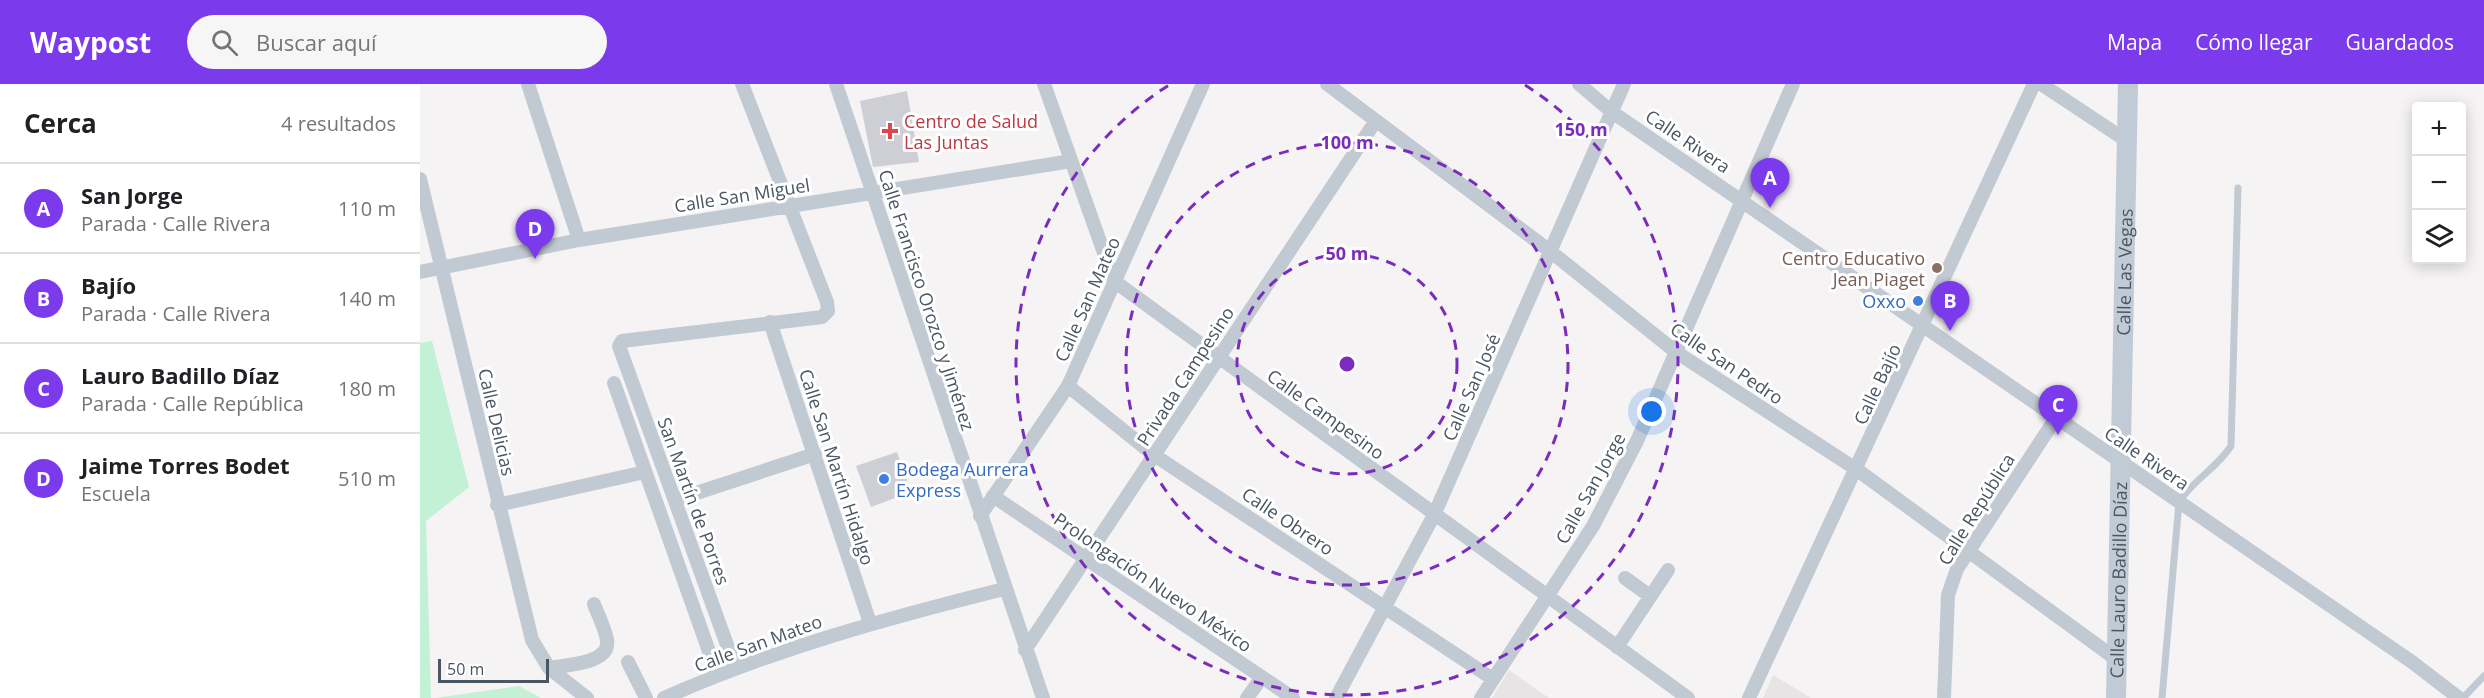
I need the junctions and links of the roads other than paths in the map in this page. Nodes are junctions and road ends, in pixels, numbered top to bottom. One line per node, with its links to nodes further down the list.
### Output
1 (528, 84): 22 (street)
2 (742, 84): 21 (street)
3 (836, 84): 19 (street, Calle Francisco Orozco y Jiménez)
4 (1044, 84): 16 (street)
5 (1203, 84): 26 (street, Calle San Mateo)
6 (1327, 84): 14 (street, Calle San Pedro)
7 (1579, 84): 13 (street, Calle Rivera)
8 (1624, 84): 13 (street, Calle San José)
9 (1793, 84): 20 (street, Calle San Jorge)
10 (2034, 84): 28 (street, Calle Bajío)
11 (2041, 84): 15 (street)
12 (2128, 84): 15 (street, Calle Las Vegas)
13 (1612, 112): 20 (street, Calle Rivera); 23 (street, Calle San José)
14 (1375, 122): 23 (street, Calle San Pedro); 30 (street, Privada Campesino)
15 (2127, 141): 36 (street, Calle Las Vegas)
16 (1071, 161): 19 (street, Calle San Miguel); 26 (street)
17 (420, 179): 24 (street, Calle Delicias)
18 (2238, 188): 41 (lane)
19 (872, 193): 21 (street, Calle San Miguel); 44 (street, Calle Francisco Orozco y Jiménez)
20 (1743, 200): 28 (street, Calle Rivera); 29 (street, Calle San Jorge)
21 (789, 206): 22 (street, Calle San Miguel); 27 (street)
22 (579, 240): 24 (street, Calle San Miguel)
23 (1550, 251): 29 (street, Calle San Pedro); 43 (street, Calle San José)
24 (442, 267): 25 (street, Calle San Miguel); 42 (street, Calle Delicias)
25 (420, 272)
26 (1114, 281): 30 (street, Calle Campesino); 32 (street, Calle San Mateo)
27 (770, 322): 34 (street, Calle San Martín Hidalgo); 40 (street, San Martín de Porres)
28 (1924, 327): 33 (street, Calle Rivera); 37 (street, Calle Bajío)
29 (1676, 352): 37 (street, Calle San Pedro); 51 (street, Calle San Jorge)
30 (1219, 357): 35 (street, Privada Campesino); 43 (street, Calle Campesino)
31 (614, 383): 38 (street)
32 (1068, 386): 35 (street, Calle Obrero); 39 (street, Calle San Mateo)
33 (2056, 418): 36 (street, Calle Rivera); 45 (street, Calle República)
34 (815, 454): 40 (street); 54 (street, Calle San Martín Hidalgo)
35 (1154, 454): 46 (street, Privada Campesino); 53 (street, Calle Obrero)
36 (2120, 461): 41 (street, Calle Rivera); 57 (street, Calle Lauro Badillo Díaz)
37 (1856, 470): 45 (street, Calle San Pedro); 74 (street, Calle Bajío)
38 (645, 472): 42 (street); 61 (street)
39 (993, 496): 44 (street, Calle San Mateo); 46 (street, Prolongación Nuevo México)
40 (675, 500): 59 (street, San Martín de Porres)
41 (2179, 502): 77 (lane); 78 (street, Calle Rivera)
42 (497, 505): 60 (street, Calle Delicias)
43 (1434, 515): 51 (street, Calle Campesino); 53 (street, Calle San José)
44 (980, 516): 49 (street, Calle Francisco Orozco y Jiménez)
45 (1969, 552): 57 (street, Calle San Pedro); 75 (street, Calle República)
46 (1086, 558): 56 (street, Privada Campesino); 63 (street, Prolongación Nuevo México)
47 (1668, 570): 50 (street)
48 (1626, 578): 50 (street)
49 (1004, 590): 54 (street, Calle San Mateo); 56 (street, Calle Francisco Orozco y Jiménez)
50 (1650, 596): 55 (street)
51 (1547, 597): 55 (street, Calle Campesino); 64 (street, Calle San Jorge)
52 (594, 604): 60 (street)
53 (1384, 606): 64 (street, Calle Obrero); 71 (street, Calle San José)
54 (870, 622): 59 (street, Calle San Mateo)
55 (1617, 647): 73 (street, Calle Campesino)
56 (1025, 650): 68 (street, Calle Francisco Orozco y Jiménez)
57 (2116, 659): 76 (street, Calle Lauro Badillo Díaz)
58 (628, 662): 66 (street)
59 (735, 667): 61 (street, Calle San Mateo)
60 (549, 668): 65 (street)
61 (717, 674): 67 (street, Calle San Mateo)
62 (2484, 675): 78 (lane)
63 (1262, 677): 69 (street); 70 (street, Prolongación Nuevo México)
64 (1493, 679): 72 (street, Calle San Jorge)
65 (587, 698)
66 (646, 698)
67 (664, 698)
68 (1043, 698)
69 (1247, 698)
70 (1293, 698)
71 (1336, 698)
72 (1481, 698)
73 (1688, 698)
74 (1749, 698)
75 (1944, 698)
76 (2116, 698)
77 (2162, 698)
78 (2461, 698)

